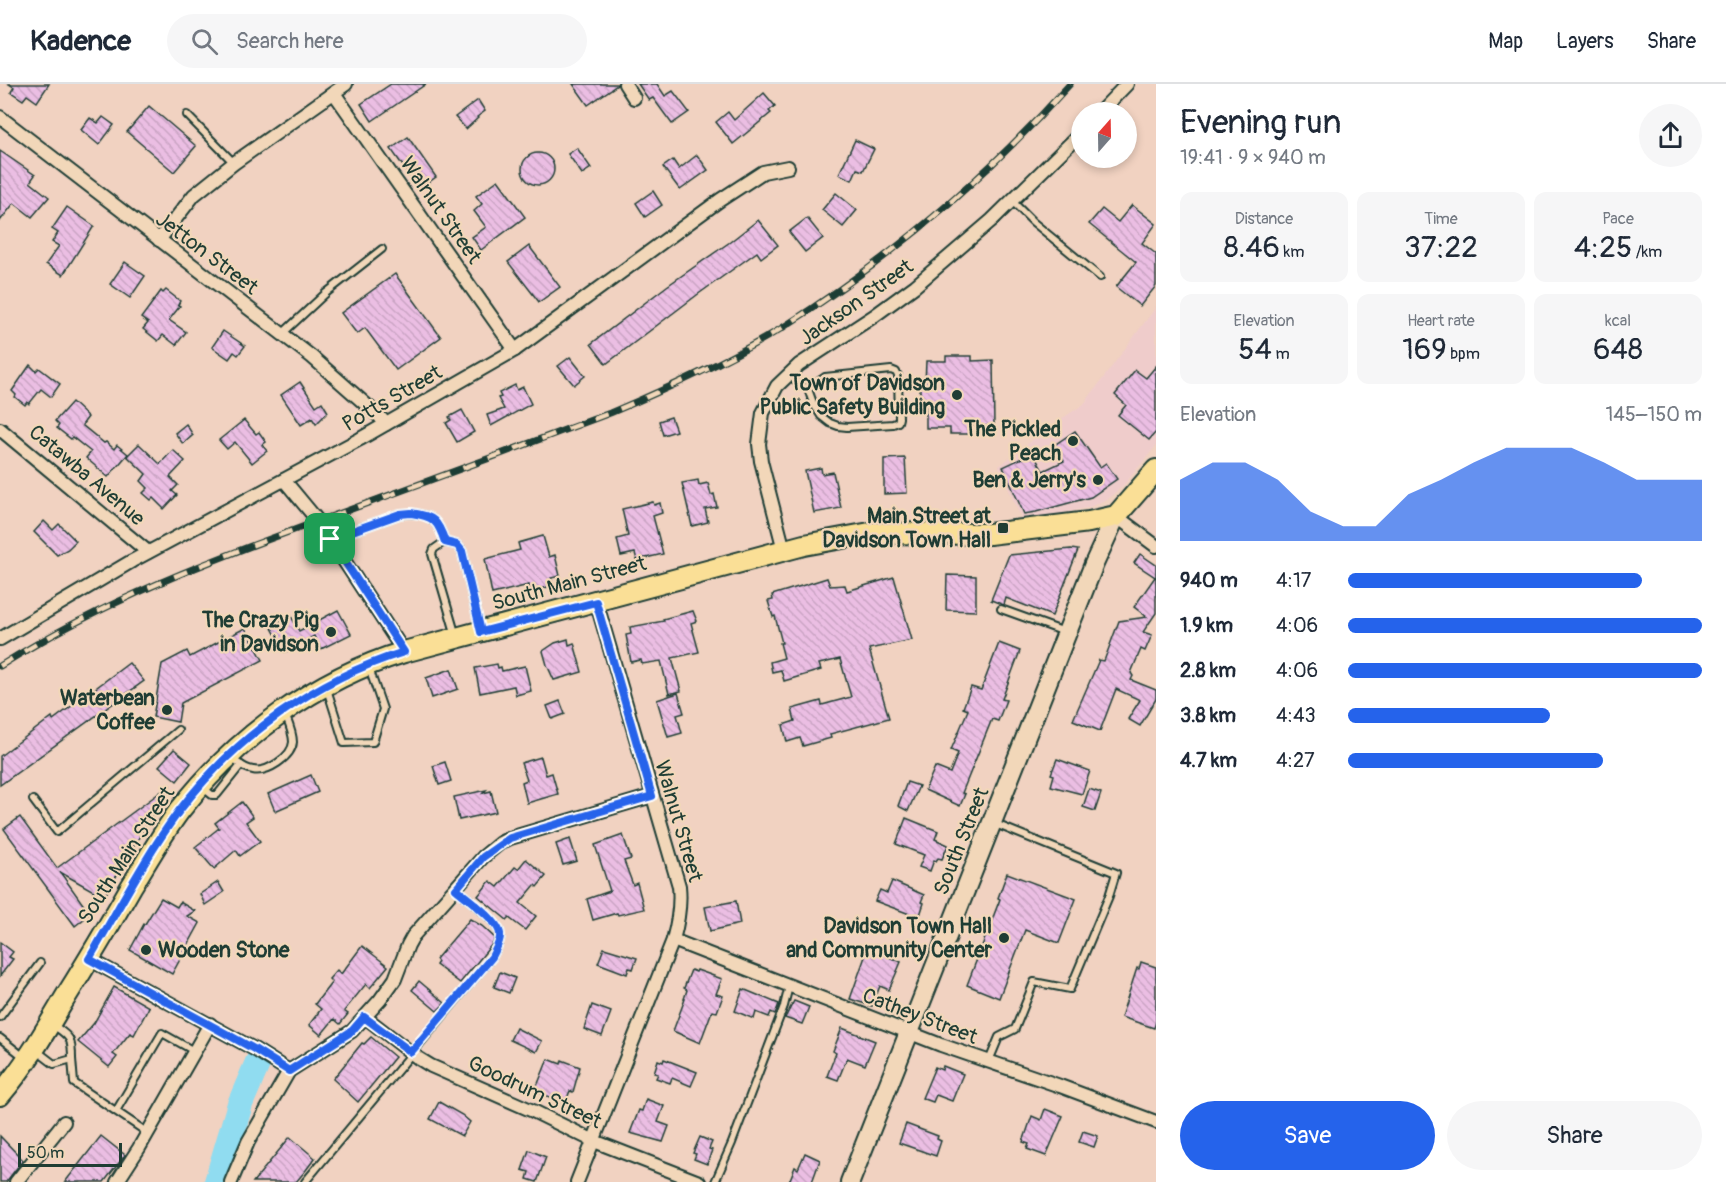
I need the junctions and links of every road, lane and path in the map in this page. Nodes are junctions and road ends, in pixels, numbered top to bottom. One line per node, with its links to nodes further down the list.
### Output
1 (346, 84): 4 (street)
2 (625, 84): 5 (street)
3 (1128, 84): 6 (street)
4 (334, 93): 10 (street); 17 (street, Walnut Street)
5 (634, 98)
6 (1111, 102)
7 (187, 115): 10 (lane)
8 (0, 117): 13 (street, Jetton Street)
9 (1071, 143): 12 (street, Jackson Street)
10 (234, 163): 13 (street)
11 (788, 167): 17 (street, Potts Street)
12 (1012, 201): 15 (lane); 18 (street, Jackson Street)
13 (159, 240): 16 (street, Jetton Street)
14 (382, 249): 16 (lane)
15 (1100, 277)
16 (282, 335): 20 (street, Jetton Street)
17 (515, 350): 20 (street, Potts Street)
18 (788, 374): 19 (lane); 28 (street, Jackson Street)
19 (808, 389): 19 (lane)
20 (386, 424): 23 (street, Potts Street)
21 (0, 429): 29 (street, Catawba Avenue)
22 (1156, 470): 24 (main road)
23 (284, 480): 25 (street); 29 (street, Potts Street)
24 (1116, 516): 27 (street); 28 (main road, South Main Street); 33 (street, South Street)
25 (330, 539): 26 (lane); 36 (street)
26 (445, 542): 32 (lane); 34 (lane)
27 (1156, 546)
28 (784, 550): 30 (main road, South Main Street)
29 (148, 552): 35 (street, Potts Street)
30 (596, 602): 32 (main road, South Main Street); 42 (street, Walnut Street)
31 (1001, 609): 33 (lane)
32 (481, 632): 34 (main road, South Main Street)
33 (1067, 633): 44 (street, South Street)
34 (457, 638): 36 (main road, South Main Street)
35 (0, 639)
36 (404, 652): 37 (main road, South Main Street)
37 (368, 665): 38 (main road, South Main Street); 38 (lane)
38 (326, 686): 39 (main road, South Main Street)
39 (284, 711): 41 (main road, South Main Street); 41 (lane)
40 (178, 730): 43 (lane)
41 (235, 761): 47 (main road, South Main Street)
42 (652, 796): 45 (street); 46 (street, Walnut Street)
43 (33, 800)
44 (993, 823): 54 (street, South Street); 60 (lane)
45 (456, 889): 51 (street); 57 (lane)
46 (673, 940): 49 (street, Cathey Street); 67 (street, Walnut Street)
47 (89, 959): 52 (main road, South Main Street); 53 (street)
48 (40, 963): 50 (lane)
49 (789, 986): 54 (street, Cathey Street); 74 (lane)
50 (0, 1017)
51 (364, 1017): 57 (street, Goodrum Street); 61 (street)
52 (50, 1023): 58 (main road, South Main Street); 59 (lane)
53 (210, 1024): 56 (street); 61 (street)
54 (909, 1033): 60 (street, Cathey Street); 75 (street, South Street)
55 (0, 1038): 58 (lane)
56 (194, 1051): 63 (lane); 66 (street)
57 (411, 1052): 67 (street, Goodrum Street); 71 (lane)
58 (31, 1054): 59 (lane); 62 (main road, South Main Street)
59 (72, 1059): 63 (lane)
60 (989, 1062): 65 (street, Cathey Street)
61 (289, 1071): 70 (street)
62 (0, 1095)
63 (116, 1111): 66 (lane)
64 (64, 1122): 68 (street)
65 (1156, 1122)
66 (148, 1133): 69 (street)
67 (594, 1141): 72 (street, Walnut Street); 73 (street, Goodrum Street)
68 (16, 1182)
69 (117, 1182)
70 (231, 1182)
71 (305, 1182)
72 (577, 1182)
73 (699, 1182)
74 (716, 1182)
75 (850, 1182)

